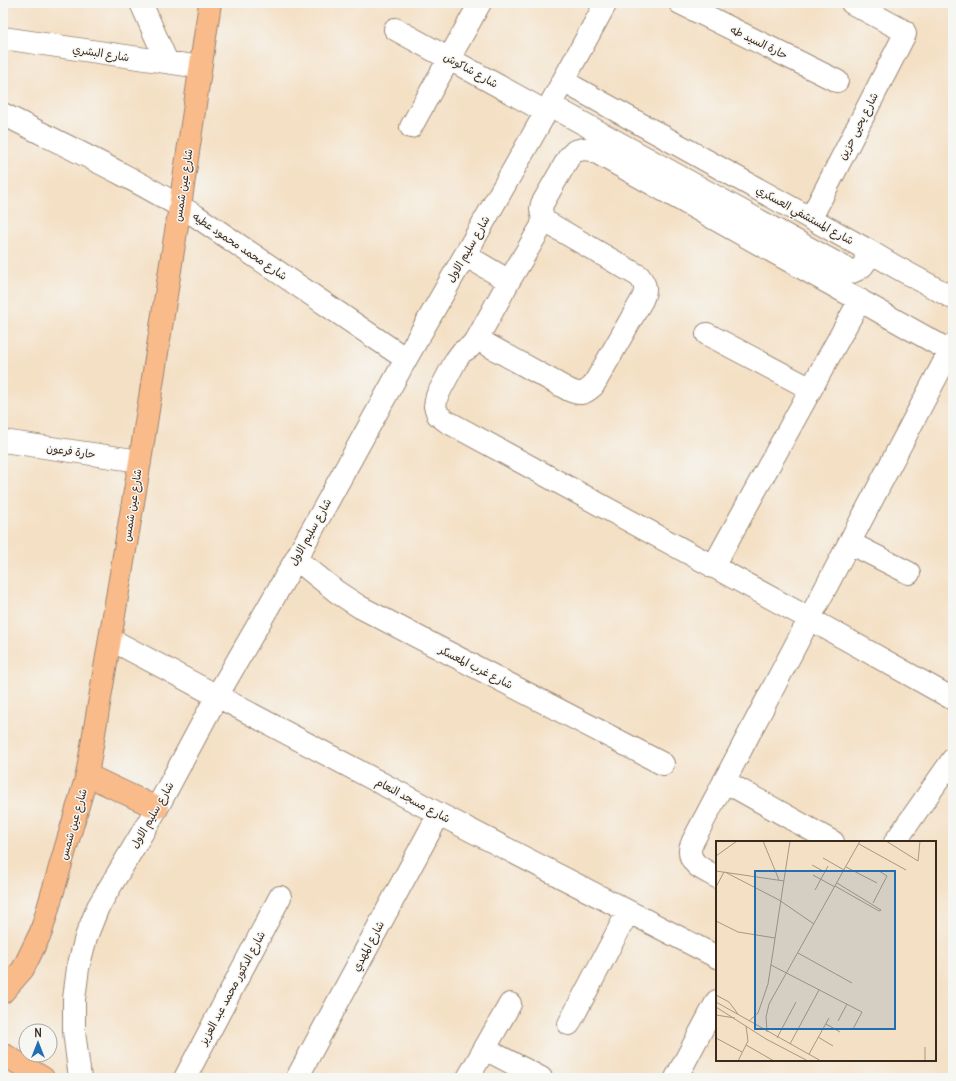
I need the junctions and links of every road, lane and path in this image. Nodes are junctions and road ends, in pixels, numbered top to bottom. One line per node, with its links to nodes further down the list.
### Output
1 (142, 3): 10 (street)
2 (210, 3): 11 (main road, شارع عين شمس)
3 (606, 3): 12 (street, شارع سليم الاول)
4 (680, 3): 13 (street, حارة السيد طه)
5 (852, 3): 18 (street, شارع يحيى حزين)
6 (475, 4): 9 (street)
7 (395, 29): 9 (street, شارع شاكوش)
8 (3, 38): 10 (street, شارع البشري)
9 (449, 58): 14 (street, شارع شاكوش); 16 (street)
10 (167, 62): 11 (street, شارع البشري)
11 (200, 67): 17 (main road, شارع عين شمس)
12 (563, 81): 14 (street, شارع سليم الاول); 18 (street, شارع المستشفي العسكري)
13 (837, 81)
14 (548, 108): 20 (street, شارع المستشفي العسكري); 21 (street, شارع سليم الاول)
15 (3, 114): 17 (street, شارع محمد محمود عطيه)
16 (411, 127)
17 (180, 206): 28 (street, شارع محمد محمود عطيه); 31 (main road, شارع عين شمس)
18 (811, 218): 20 (street, شارع المستشفي العسكري)
19 (543, 220): 22 (street); 24 (street); 26 (street)
20 (864, 248): 23 (street)
21 (465, 255): 22 (street); 28 (street, شارع سليم الاول)
22 (509, 281): 26 (street)
23 (953, 298)
24 (860, 300): 27 (street); 29 (street)
25 (707, 334): 29 (street)
26 (477, 338): 34 (street)
27 (951, 348): 32 (street)
28 (406, 359): 33 (street, شارع سليم الاول)
29 (811, 389): 34 (street)
30 (3, 441): 31 (street, حارة فرعون)
31 (140, 461): 37 (main road, شارع عين شمس)
32 (850, 543): 35 (street); 36 (street)
33 (296, 559): 38 (street, شارع سليم الاول); 41 (street, شارع غرب المعسكر)
34 (713, 567): 36 (street)
35 (909, 573)
36 (810, 619): 39 (street); 43 (street)
37 (110, 639): 38 (street, شارع مسجد النعام); 42 (main road, شارع عين شمس)
38 (217, 696): 44 (street, شارع سليم الاول); 45 (street, شارع مسجد النعام)
39 (953, 699)
40 (953, 758): 47 (street)
41 (662, 764)
42 (87, 775): 44 (main road); 52 (main road, شارع عين شمس)
43 (724, 781): 46 (street); 48 (street)
44 (157, 808): 59 (street, شارع سليم الاول)
45 (439, 814): 50 (street, شارع مسجد النعام); 61 (street, شارع المهدي)
46 (831, 841)
47 (896, 841)
48 (716, 876)
49 (280, 897): 60 (street, شارع الدكتور محمد عبد العزيز)
50 (628, 912): 51 (street, شارع مسجد النعام); 55 (street)
51 (716, 956)
52 (3, 992)
53 (716, 1003): 64 (street)
54 (510, 1004): 56 (street)
55 (569, 1024)
56 (484, 1049): 62 (street); 63 (street)
57 (3, 1054): 58 (main road)
58 (43, 1078)
59 (80, 1078)
60 (185, 1078)
61 (296, 1078)
62 (468, 1078)
63 (541, 1078)
64 (676, 1078)

